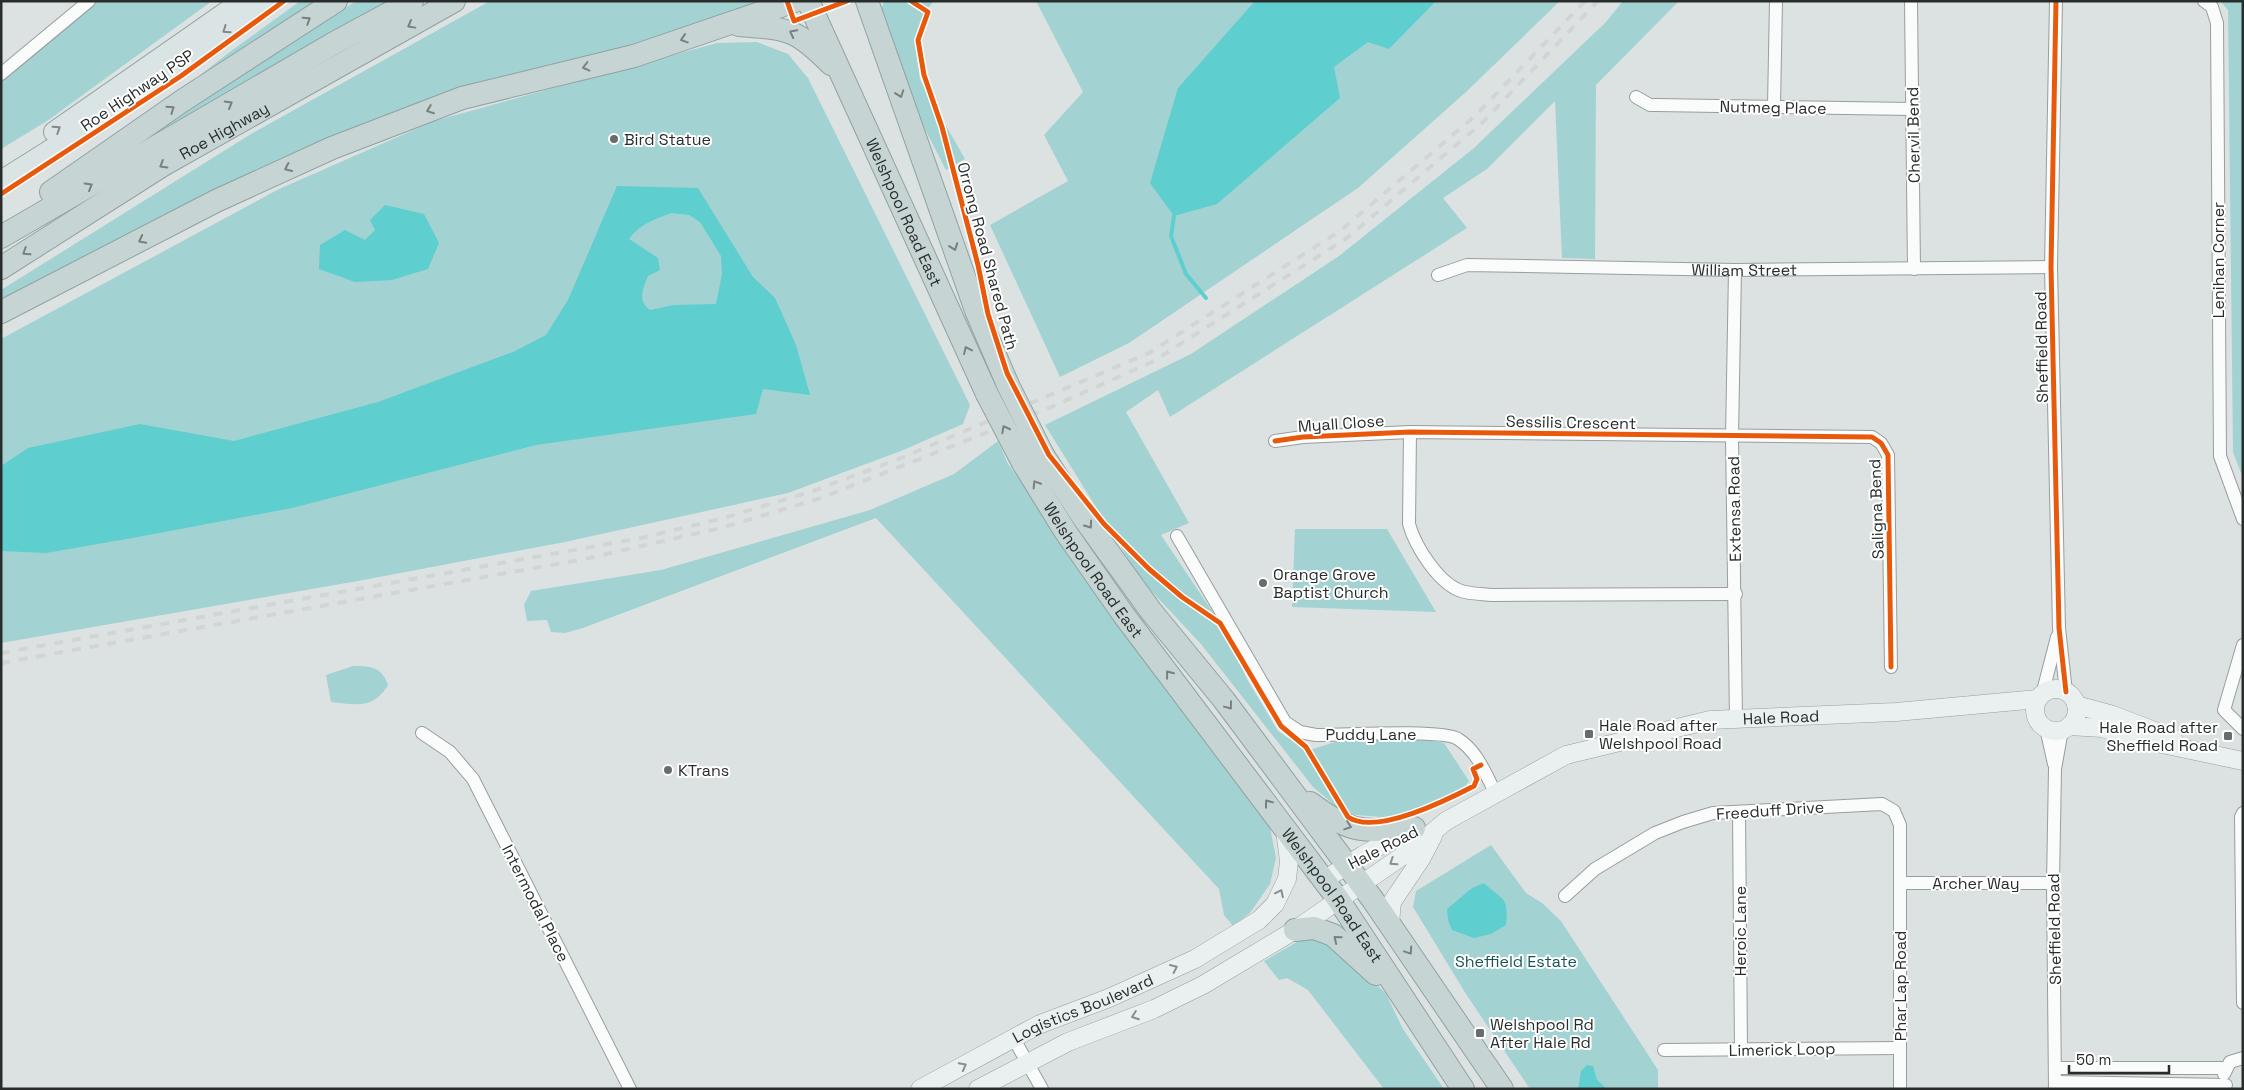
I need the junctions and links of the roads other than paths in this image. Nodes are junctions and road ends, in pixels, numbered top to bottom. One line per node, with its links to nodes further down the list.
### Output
1 (89, 1): 17 (street)
2 (242, 1): 22 (main road, one-way to 2)
3 (266, 1): 23 (main road, one-way to 23)
4 (336, 1): 24 (highway, one-way to 4)
5 (412, 1): 25 (highway, Roe Highway, one-way to 5)
6 (454, 1): 26 (highway, Roe Highway, one-way to 26)
7 (794, 1): 15 (highway)
8 (808, 1): 18 (highway, Welshpool Road East)
9 (867, 1): 16 (highway, Welshpool Road East)
10 (884, 1): 16 (highway)
11 (1776, 1): 20 (street)
12 (1911, 1): 21 (street, Chervil Bend)
13 (2056, 1): 27 (street, Sheffield Road)
14 (2204, 1): 35 (street, Lenihan Corner)
15 (731, 24): 18 (highway, one-way to 15); 31 (highway, one-way to 31)
16 (883, 48): 49 (highway, Welshpool Road East, one-way to 49, bridge)
17 (1, 74)
18 (843, 76): 53 (highway, Welshpool Road East, one-way to 18, bridge)
19 (1636, 97): 20 (street, Nutmeg Place)
20 (1774, 106): 21 (street, Nutmeg Place)
21 (1912, 108): 28 (street, Chervil Bend)
22 (1, 165)
23 (1, 181)
24 (1, 227)
25 (1, 236)
26 (1, 268)
27 (2051, 268): 28 (street, William Street); 38 (street, Sheffield Road)
28 (1914, 269): 29 (street, William Street)
29 (1736, 270): 30 (street, William Street); 33 (street, Extensa Road)
30 (1438, 275)
31 (1, 312)
32 (1410, 432): 33 (street, Sessilis Crescent); 34 (street, Myall Close); 37 (street)
33 (1732, 437): 37 (street, Extensa Road); 40 (street, Saligna Bend)
34 (1275, 441)
35 (2243, 519)
36 (1177, 536): 50 (street, Puddy Lane)
37 (1736, 594): 44 (street, Extensa Road)
38 (2059, 628): 41 (street, Sheffield Road); 42 (street, Sheffield Road)
39 (2243, 645): 46 (street)
40 (1891, 667)
41 (2040, 697): 42 (main road); 43 (main road, Hale Road); 45 (main road)
42 (2071, 698): 45 (main road); 48 (main road, Hale Road)
43 (1986, 706): 44 (main road, Hale Road); 45 (main road, Hale Road)
44 (1736, 719): 50 (main road, Hale Road)
45 (2054, 726): 48 (main road, Hale Road); 60 (street, Sheffield Road)
46 (2243, 728)
47 (422, 733): 80 (street, Intermodal Place)
48 (2237, 760)
49 (1293, 791): 55 (highway, one-way to 55); 56 (highway, Welshpool Road East)
50 (1495, 792): 54 (main road, Hale Road)
51 (1739, 812): 59 (street, Freeduff Drive); 61 (street, Freeduff Drive); 69 (street, Heroic Lane)
52 (2243, 813): 65 (street)
53 (1284, 825): 57 (highway, Welshpool Road East); 66 (main road, Logistics Boulevard, one-way to 53)
54 (1441, 825): 55 (main road, Hale Road); 58 (main road, Hale Road, one-way to 58); 63 (main road)
55 (1414, 828): 56 (main road, Hale Road)
56 (1347, 865): 57 (main road, Hale Road); 58 (highway, Welshpool Road East)
57 (1324, 880): 62 (highway, Welshpool Road East)
58 (1360, 883): 62 (main road, Hale Road); 63 (highway, Welshpool Road East)
59 (1900, 883): 60 (street, Archer Way); 67 (street, Phar Lap Road)
60 (2053, 883): 72 (street, Sheffield Road)
61 (1565, 896)
62 (1338, 899): 64 (main road, Hale Road); 85 (highway, Welshpool Road East)
63 (1390, 923): 86 (highway, Welshpool Road East, one-way to 86)
64 (1295, 930): 71 (main road, Logistics Boulevard, one-way to 71); 84 (highway, one-way to 64)
65 (2243, 1003)
66 (1014, 1040): 71 (street); 81 (main road, Logistics Boulevard, one-way to 66)
67 (1900, 1048): 69 (street, Limerick Loop); 87 (street, Phar Lap Road)
68 (1664, 1050): 69 (street, Limerick Loop)
69 (1741, 1050)
70 (2243, 1058): 73 (street)
71 (1027, 1064): 82 (main road, Logistics Boulevard); 83 (street)
72 (2055, 1068): 74 (street); 78 (street, Sheffield Road)
73 (2225, 1068): 75 (street); 79 (street)
74 (2116, 1069): 75 (street); 76 (street)
75 (2184, 1069): 77 (street)
76 (2116, 1083): 77 (street); 78 (street)
77 (2184, 1084): 79 (street)
78 (2055, 1086)
79 (2227, 1087)
80 (630, 1089)
81 (920, 1089)
82 (978, 1089)
83 (1042, 1089)
84 (1449, 1089)
85 (1463, 1089)
86 (1502, 1089)
87 (1900, 1089)

